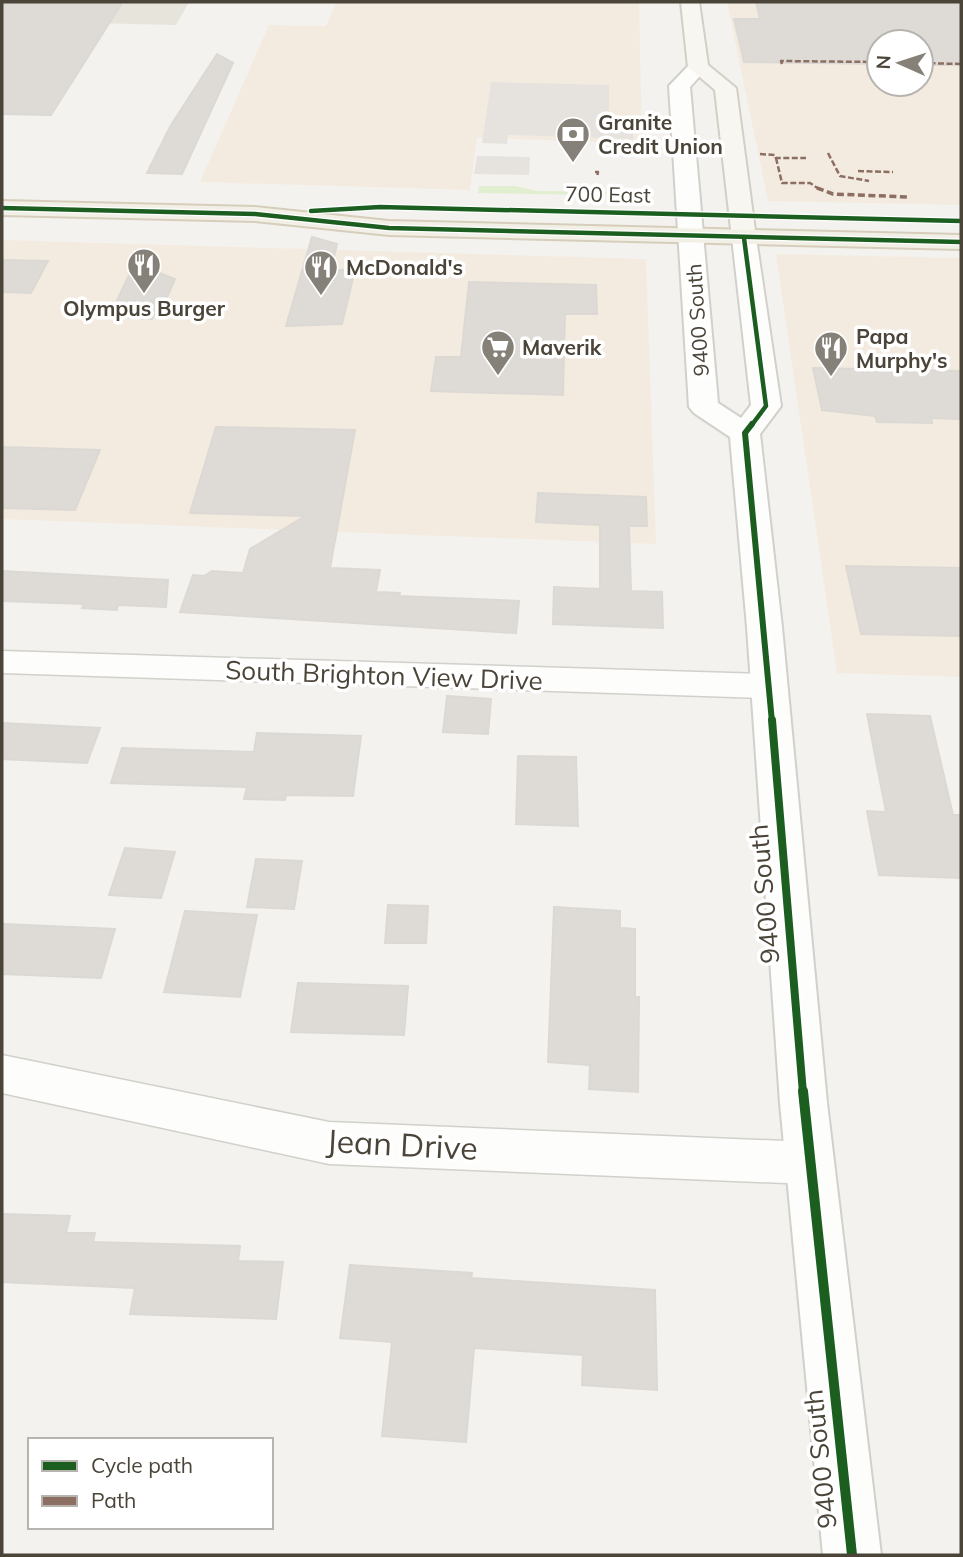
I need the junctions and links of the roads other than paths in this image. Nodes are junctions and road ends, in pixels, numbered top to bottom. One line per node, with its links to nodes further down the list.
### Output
1 (690, 2): 2 (main road)
2 (698, 67): 5 (street, 9400 South); 6 (main road)
3 (2, 208): 5 (main road, 700 East)
4 (961, 221): 6 (main road, 700 East)
5 (690, 225): 6 (main road, 700 East); 8 (street, 9400 South)
6 (743, 226): 7 (main road, 700 East); 8 (street)
7 (961, 242)
8 (745, 433): 10 (street, 9400 South)
9 (2, 662): 10 (street, South Brighton View Drive)
10 (767, 686): 12 (street, 9400 South)
11 (2, 1074): 12 (street, Jean Drive)
12 (808, 1163): 13 (street, 9400 South)
13 (852, 1555)

